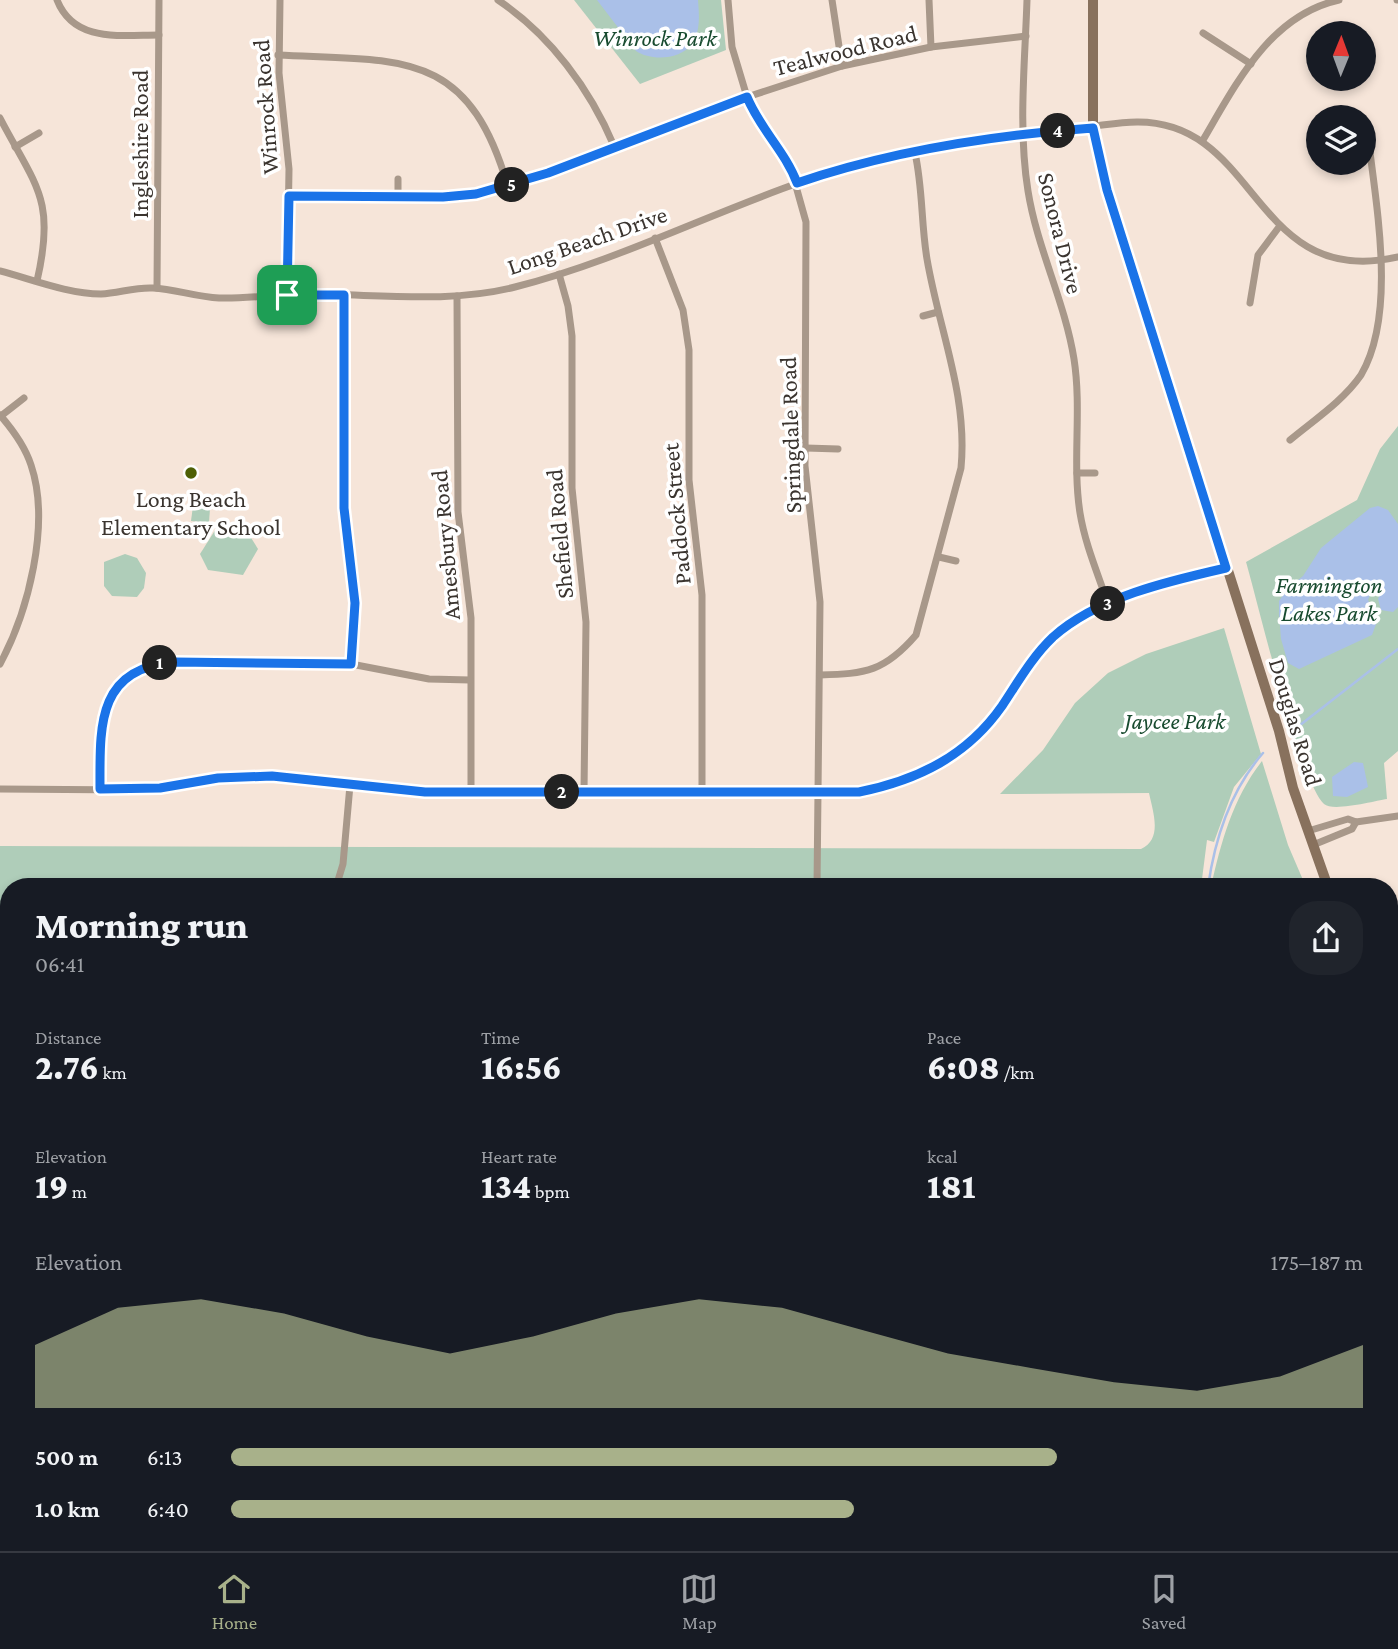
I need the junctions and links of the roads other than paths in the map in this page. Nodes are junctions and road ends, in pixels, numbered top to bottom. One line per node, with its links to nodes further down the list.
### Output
1 (57, 0): 12 (street)
2 (159, 0): 12 (street, Ingleshire Road)
3 (280, 0): 15 (street, Winrock Road)
4 (498, 0): 25 (street)
5 (728, 0): 18 (street, Springdale Road)
6 (832, 0): 17 (street)
7 (929, 0): 14 (street)
8 (1027, 0): 13 (street, Sonora Drive)
9 (1093, 0): 20 (street, Douglas Road)
10 (1339, 0): 16 (street)
11 (1203, 33): 16 (street)
12 (159, 35): 40 (street, Ingleshire Road)
13 (1026, 36): 14 (street, Tealwood Road); 22 (street, Sonora Drive)
14 (931, 47): 17 (street, Tealwood Road)
15 (278, 55): 30 (street); 31 (street, Winrock Road)
16 (1251, 64): 23 (street)
17 (842, 66): 18 (street, Tealwood Road)
18 (747, 97): 25 (street, Tealwood Road); 29 (street, Springdale Road)
19 (0, 118): 24 (street)
20 (1093, 128): 22 (street, Long Beach Drive); 23 (street, Long Beach Drive); 56 (street, Douglas Road)
21 (39, 133): 24 (street)
22 (1024, 136): 26 (street, Long Beach Drive); 52 (street, Sonora Drive)
23 (1203, 140): 33 (street)
24 (15, 146): 39 (street)
25 (614, 146): 30 (street, Tealwood Road)
26 (915, 153): 29 (street, Long Beach Drive); 45 (street)
27 (1372, 175): 36 (street)
28 (398, 179): 32 (street)
29 (797, 183): 34 (street, Long Beach Drive); 50 (street, Springdale Road)
30 (508, 187): 32 (street, Tealwood Road)
31 (289, 196): 32 (street, Tealwood Road); 41 (street, Winrock Road)
32 (398, 197)
33 (1279, 227): 36 (street); 44 (street)
34 (655, 238): 38 (street, Long Beach Drive); 67 (street, Paddock Street)
35 (1398, 257): 36 (street)
36 (1382, 259): 49 (street)
37 (0, 271): 39 (street, Long Beach Drive)
38 (559, 274): 43 (street, Long Beach Drive); 66 (street, Shefield Road)
39 (37, 281): 40 (street, Long Beach Drive)
40 (157, 288): 41 (street, Long Beach Drive)
41 (287, 295): 42 (street, Long Beach Drive)
42 (344, 295): 43 (street, Long Beach Drive); 59 (street)
43 (457, 296): 61 (street, Amesbury Road)
44 (1250, 303)
45 (939, 312): 46 (street); 54 (street)
46 (923, 316)
47 (24, 398): 48 (street)
48 (0, 415): 58 (street)
49 (1290, 440)
50 (806, 448): 51 (street); 60 (street, Springdale Road)
51 (838, 449)
52 (1077, 472): 53 (street); 57 (street, Sonora Drive)
53 (1096, 473)
54 (939, 557): 55 (street); 60 (street)
55 (956, 561)
56 (1226, 568): 57 (street); 71 (street, Douglas Road)
57 (1108, 604): 68 (street)
58 (0, 664)
59 (351, 664): 61 (street); 64 (street)
60 (820, 675): 68 (street, Springdale Road)
61 (470, 680): 65 (street, Amesbury Road)
62 (350, 785): 64 (street); 65 (street); 73 (street)
63 (0, 789): 64 (street)
64 (100, 789)
65 (471, 791): 66 (street)
66 (584, 792): 67 (street)
67 (702, 792): 68 (street)
68 (818, 793): 74 (street, Springdale Road)
69 (1398, 816): 70 (street)
70 (1356, 822): 71 (street); 72 (street)
71 (1308, 831): 72 (street, Douglas Road)
72 (1313, 845): 75 (street, Douglas Road)
73 (339, 878)
74 (817, 878)
75 (1325, 878)

